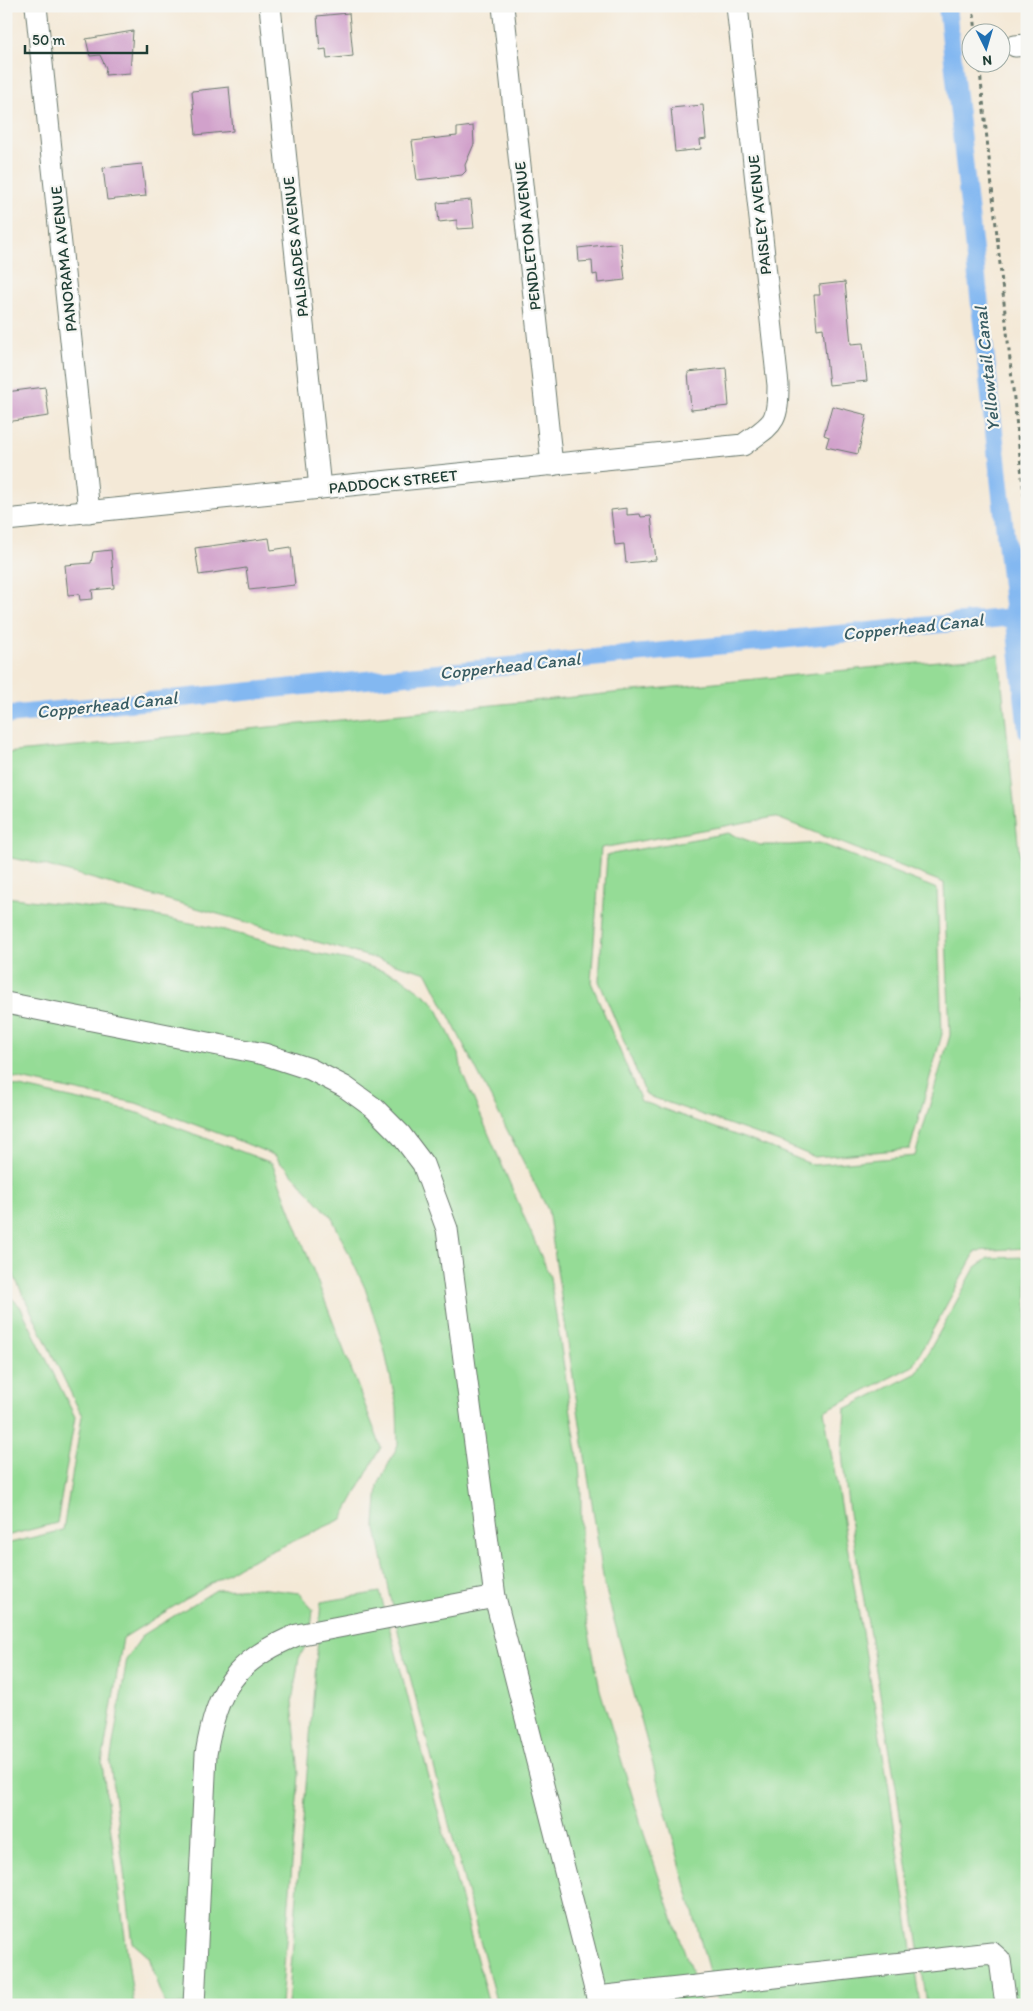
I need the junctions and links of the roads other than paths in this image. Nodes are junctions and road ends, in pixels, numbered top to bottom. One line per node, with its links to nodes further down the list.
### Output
1 (36, 6): 8 (street, PANORAMA AVENUE)
2 (270, 6): 7 (street, PALISADES AVENUE)
3 (503, 6): 6 (street, PENDLETON AVENUE)
4 (737, 6): 5 (street, PAISLEY AVENUE)
5 (773, 423): 6 (street, PADDOCK STREET)
6 (552, 465): 7 (street, PADDOCK STREET)
7 (320, 488): 8 (street, PADDOCK STREET)
8 (89, 512): 9 (street, PADDOCK STREET)
9 (6, 520)
10 (6, 1004): 11 (street)
11 (495, 1597): 12 (street); 13 (street)
12 (598, 2001): 14 (street)
13 (194, 2005)
14 (1006, 2005)

